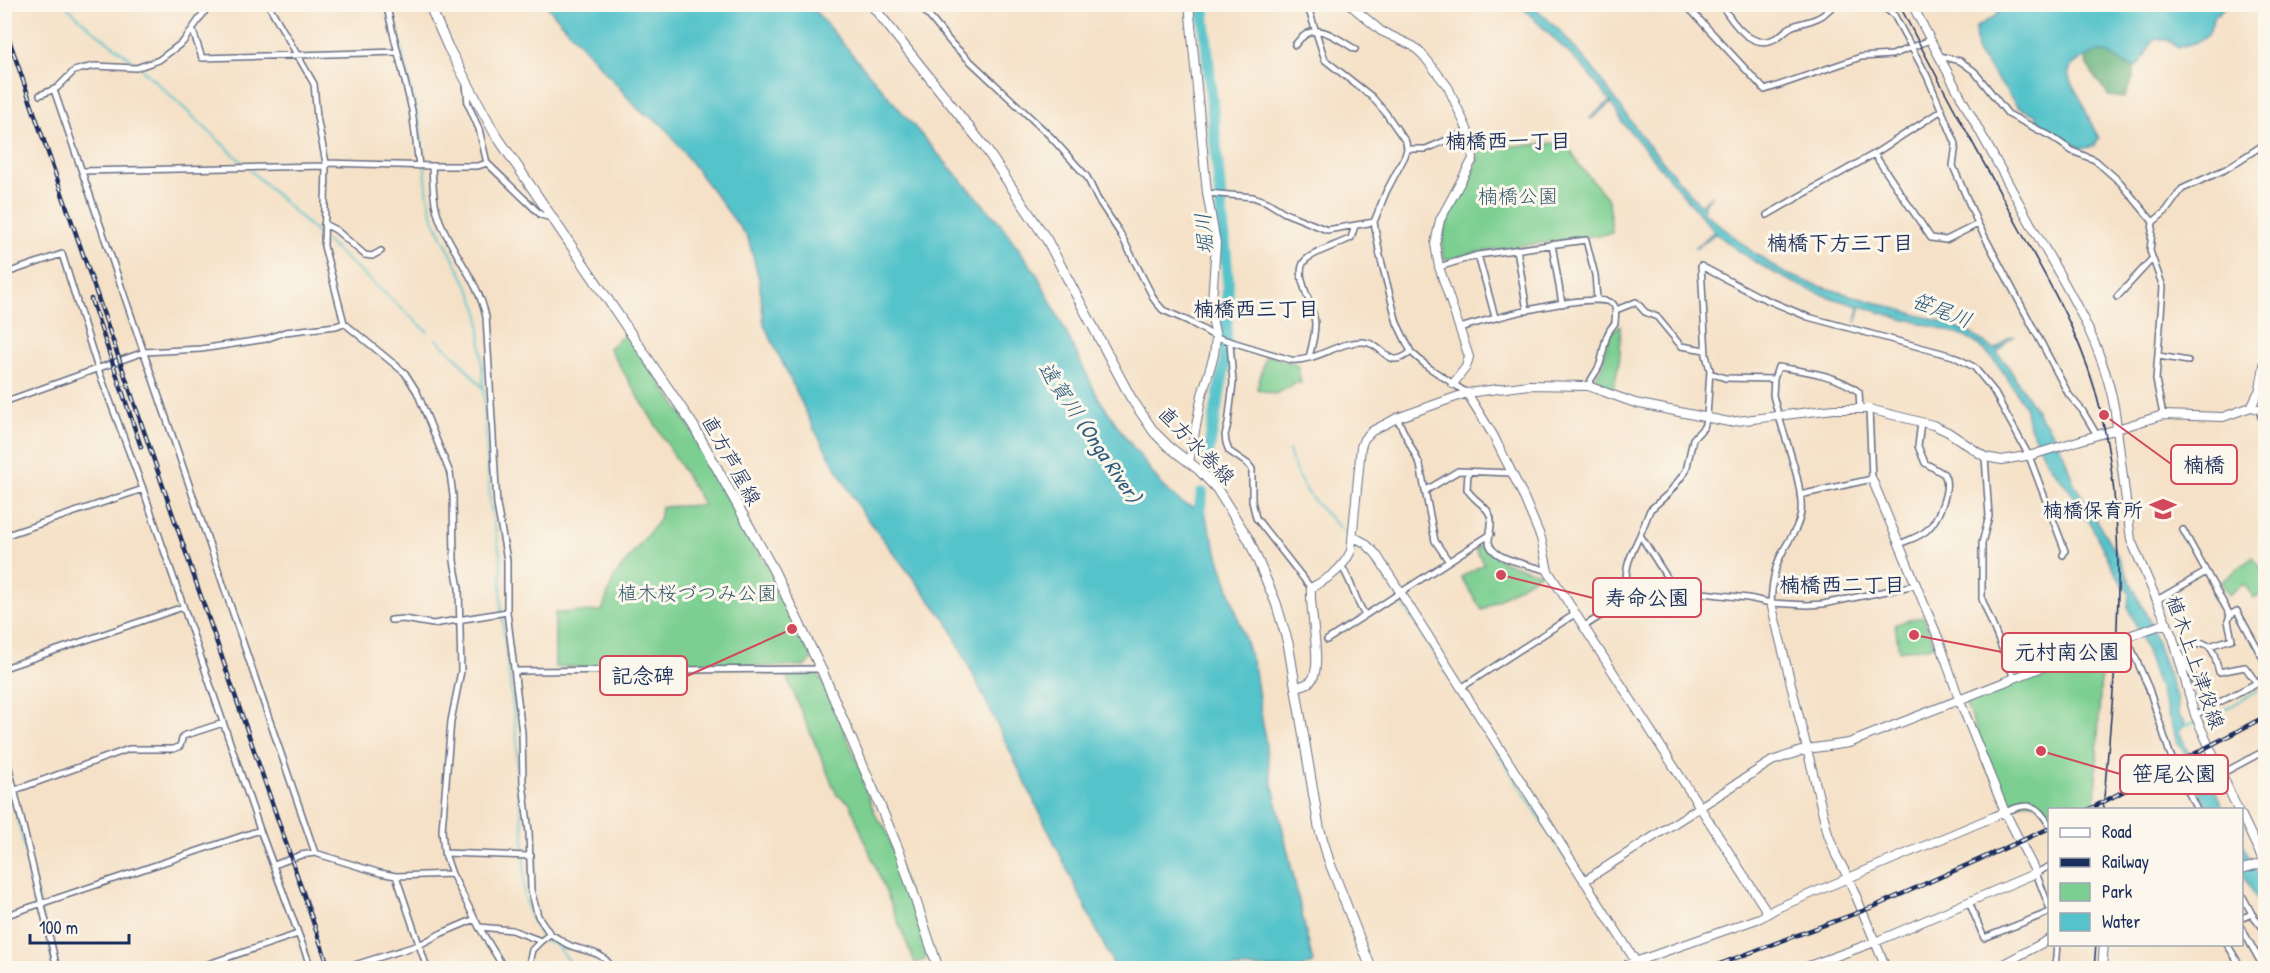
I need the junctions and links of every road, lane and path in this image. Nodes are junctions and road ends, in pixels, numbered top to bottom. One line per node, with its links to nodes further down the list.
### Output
1 (210, 4): 16 (street)
2 (268, 4): 22 (street)
3 (386, 4): 21 (street)
4 (429, 4): 24 (main road, 直方芦屋線)
5 (871, 4): 88 (main road, 直方水巻線)
6 (919, 4): 60 (street)
7 (1189, 4): 37 (street)
8 (1306, 4): 15 (street)
9 (1349, 4): 28 (street)
10 (1685, 4): 19 (street)
11 (1722, 4): 12 (street)
12 (1838, 4)
13 (1879, 4): 19 (street)
14 (1912, 4): 17 (street, 植木上上津役線)
15 (1314, 30): 18 (street); 20 (street); 30 (street)
16 (193, 31): 22 (street); 25 (street)
17 (1930, 40): 19 (street); 23 (street, 植木上上津役線)
18 (1295, 45)
19 (1912, 48): 27 (street)
20 (1355, 49)
21 (398, 52): 22 (street); 34 (street)
22 (298, 54): 33 (street)
23 (1938, 56): 41 (street); 84 (street, 植木上上津役線)
24 (466, 81): 32 (street); 39 (main road, 直方芦屋線)
25 (54, 90): 26 (street); 36 (street)
26 (40, 95)
27 (1942, 110): 31 (street); 43 (street)
28 (1468, 131): 30 (street); 50 (street)
29 (2265, 142): 41 (street)
30 (1407, 149): 40 (street)
31 (1874, 154): 38 (street); 43 (street)
32 (486, 163): 35 (street); 39 (street)
33 (326, 165): 34 (street); 36 (street); 42 (street)
34 (419, 166): 35 (street)
35 (431, 166): 114 (street)
36 (82, 171): 63 (street)
37 (1209, 193): 44 (street); 60 (street)
38 (1767, 215)
39 (553, 218): 130 (main road, 直方芦屋線)
40 (1374, 222): 44 (street); 64 (street)
41 (2153, 222): 49 (street)
42 (324, 224): 47 (street); 58 (street)
43 (1978, 224): 85 (street)
44 (1355, 226): 67 (street)
45 (1552, 244): 46 (street); 53 (street); 54 (street)
46 (1517, 249): 48 (street); 56 (street)
47 (381, 251)
48 (1478, 255): 50 (street); 57 (street)
49 (2152, 259): 52 (street); 66 (street)
50 (1439, 267): 59 (street)
51 (4, 274): 69 (street)
52 (2117, 297)
53 (1597, 299): 54 (street); 55 (street)
54 (1562, 304): 56 (street)
55 (1616, 310): 62 (street); 73 (street)
56 (1527, 311): 57 (street)
57 (1495, 317): 59 (street)
58 (344, 323): 63 (street); 119 (street)
59 (1460, 328): 72 (street)
60 (1218, 338): 61 (street); 88 (street)
61 (1228, 342): 67 (street); 107 (street)
62 (1705, 350): 70 (street); 86 (street)
63 (144, 352): 69 (street); 154 (street)
64 (1411, 352): 67 (street); 72 (street)
65 (2265, 354): 77 (street)
66 (2159, 356): 68 (street); 78 (street)
67 (1308, 357)
68 (2188, 361)
69 (98, 369): 75 (street); 92 (street)
70 (1710, 373): 71 (street); 80 (street)
71 (1774, 379): 76 (street); 79 (street)
72 (1453, 384): 74 (street)
73 (1588, 386): 74 (street); 80 (street)
74 (1467, 393): 81 (street); 90 (street)
75 (4, 402)
76 (1865, 409): 79 (street); 82 (street); 91 (street)
77 (2258, 409): 78 (street); 83 (street)
78 (2163, 415): 84 (street)
79 (1779, 416): 80 (street); 94 (street)
80 (1707, 417): 97 (street)
81 (1397, 418): 93 (street); 99 (street)
82 (1921, 422): 87 (street); 100 (street)
83 (2265, 423)
84 (2117, 429): 85 (street); 111 (street, 植木上上津役線)
85 (2094, 436): 86 (street)
86 (2030, 456): 87 (street); 101 (street)
87 (1985, 457): 132 (street)
88 (1189, 462): 135 (main road, 直方水巻線)
89 (1468, 472): 90 (street); 93 (street); 96 (street)
90 (1513, 473): 104 (street)
91 (1872, 479): 94 (street); 100 (street)
92 (142, 489): 98 (street); 113 (street)
93 (1425, 491): 102 (street)
94 (1800, 495): 112 (street)
95 (2183, 530): 105 (street)
96 (1491, 534): 102 (street); 104 (street)
97 (1640, 534): 108 (street); 110 (street)
98 (4, 536)
99 (1354, 537): 103 (street); 109 (street)
100 (1900, 544): 106 (street)
101 (2063, 555)
102 (1448, 560): 109 (street)
103 (1342, 567): 107 (street); 116 (street)
104 (1548, 571): 115 (street)
105 (2206, 572): 111 (street); 117 (street)
106 (1916, 585): 112 (street); 137 (street)
107 (1311, 588): 135 (street)
108 (1676, 590): 110 (street); 112 (street)
109 (1397, 594): 116 (street); 136 (street)
110 (1628, 599): 121 (street)
111 (2157, 600): 120 (street, 植木上上津役線)
112 (1771, 603): 142 (street)
113 (183, 607): 129 (street); 140 (street)
114 (507, 612): 119 (street); 131 (street)
115 (1575, 614): 121 (street); 136 (street)
116 (1365, 615): 123 (street)
117 (2230, 615): 126 (street); 127 (street)
118 (391, 620): 119 (street)
119 (459, 621): 155 (street)
120 (2164, 624): 122 (street); 125 (street, 植木上上津役線)
121 (1582, 627): 147 (street)
122 (2128, 637): 132 (street); 148 (street)
123 (1327, 640)
124 (2265, 644): 127 (street)
125 (2176, 645): 126 (street); 138 (street); 139 (street, 植木上上津役線)
126 (2209, 646): 134 (street)
127 (2258, 650): 128 (street)
128 (2265, 664)
129 (4, 669)
130 (821, 669): 131 (street); 198 (main road, 直方芦屋線)
131 (515, 671): 156 (street)
132 (2014, 678): 137 (street)
133 (2265, 678): 134 (street)
134 (2256, 682): 138 (street)
135 (1297, 687): 199 (main road, 直方水巻線)
136 (1461, 688): 165 (street)
137 (1959, 699): 142 (street); 150 (street)
138 (2209, 707): 139 (street)
139 (2194, 715): 144 (street, 植木上上津役線)
140 (223, 723): 145 (street); 153 (street)
141 (4, 747): 145 (street)
142 (1807, 749): 147 (street); 164 (street)
143 (2265, 750): 144 (street)
144 (2221, 774): 149 (street, 植木上上津役線)
145 (14, 790): 146 (street); 168 (street)
146 (4, 794)
147 (1699, 807): 165 (street); 171 (street)
148 (2196, 808)
149 (2237, 808)
150 (2005, 812): 152 (street); 161 (street); 164 (street)
151 (2243, 820): 157 (street)
152 (2048, 824)
153 (260, 830): 158 (street); 168 (street)
154 (315, 853): 158 (street); 163 (street)
155 (444, 854): 156 (street); 162 (street)
156 (531, 856): 180 (street)
157 (2264, 864): 160 (street)
158 (274, 865): 179 (street)
159 (2048, 867): 161 (street)
160 (2243, 869)
161 (2036, 873): 167 (street); 169 (street)
162 (452, 874): 163 (street); 175 (street)
163 (396, 876): 184 (street)
164 (1848, 877): 171 (street); 183 (street)
165 (1584, 881): 188 (street)
166 (2243, 898): 172 (street)
167 (1969, 903): 170 (street); 183 (street)
168 (40, 904): 173 (street); 190 (street)
169 (2048, 908)
170 (2048, 911)
171 (1767, 914): 188 (street)
172 (2252, 914): 174 (street); 178 (street)
173 (4, 916)
174 (2243, 917)
175 (475, 919): 176 (street); 184 (street)
176 (479, 927): 182 (street); 195 (street)
177 (2243, 932): 189 (street)
178 (2265, 932)
179 (298, 934): 191 (street); 192 (street)
180 (549, 934): 182 (street); 197 (street)
181 (2048, 940): 203 (street)
182 (541, 941): 196 (street)
183 (1875, 942): 201 (street); 202 (street)
184 (419, 945): 193 (street); 194 (street)
185 (2057, 946): 204 (street)
186 (2104, 946): 205 (street)
187 (2228, 946): 206 (street)
188 (1636, 965): 200 (street)
189 (2264, 968)
190 (57, 969)
191 (196, 969)
192 (311, 969)
193 (345, 969)
194 (427, 969)
195 (504, 969)
196 (528, 969)
197 (612, 969)
198 (938, 969)
199 (1371, 969)
200 (1618, 969)
201 (1803, 969)
202 (1886, 969)
203 (1996, 969)
204 (2055, 969)
205 (2102, 969)
206 (2238, 969)

